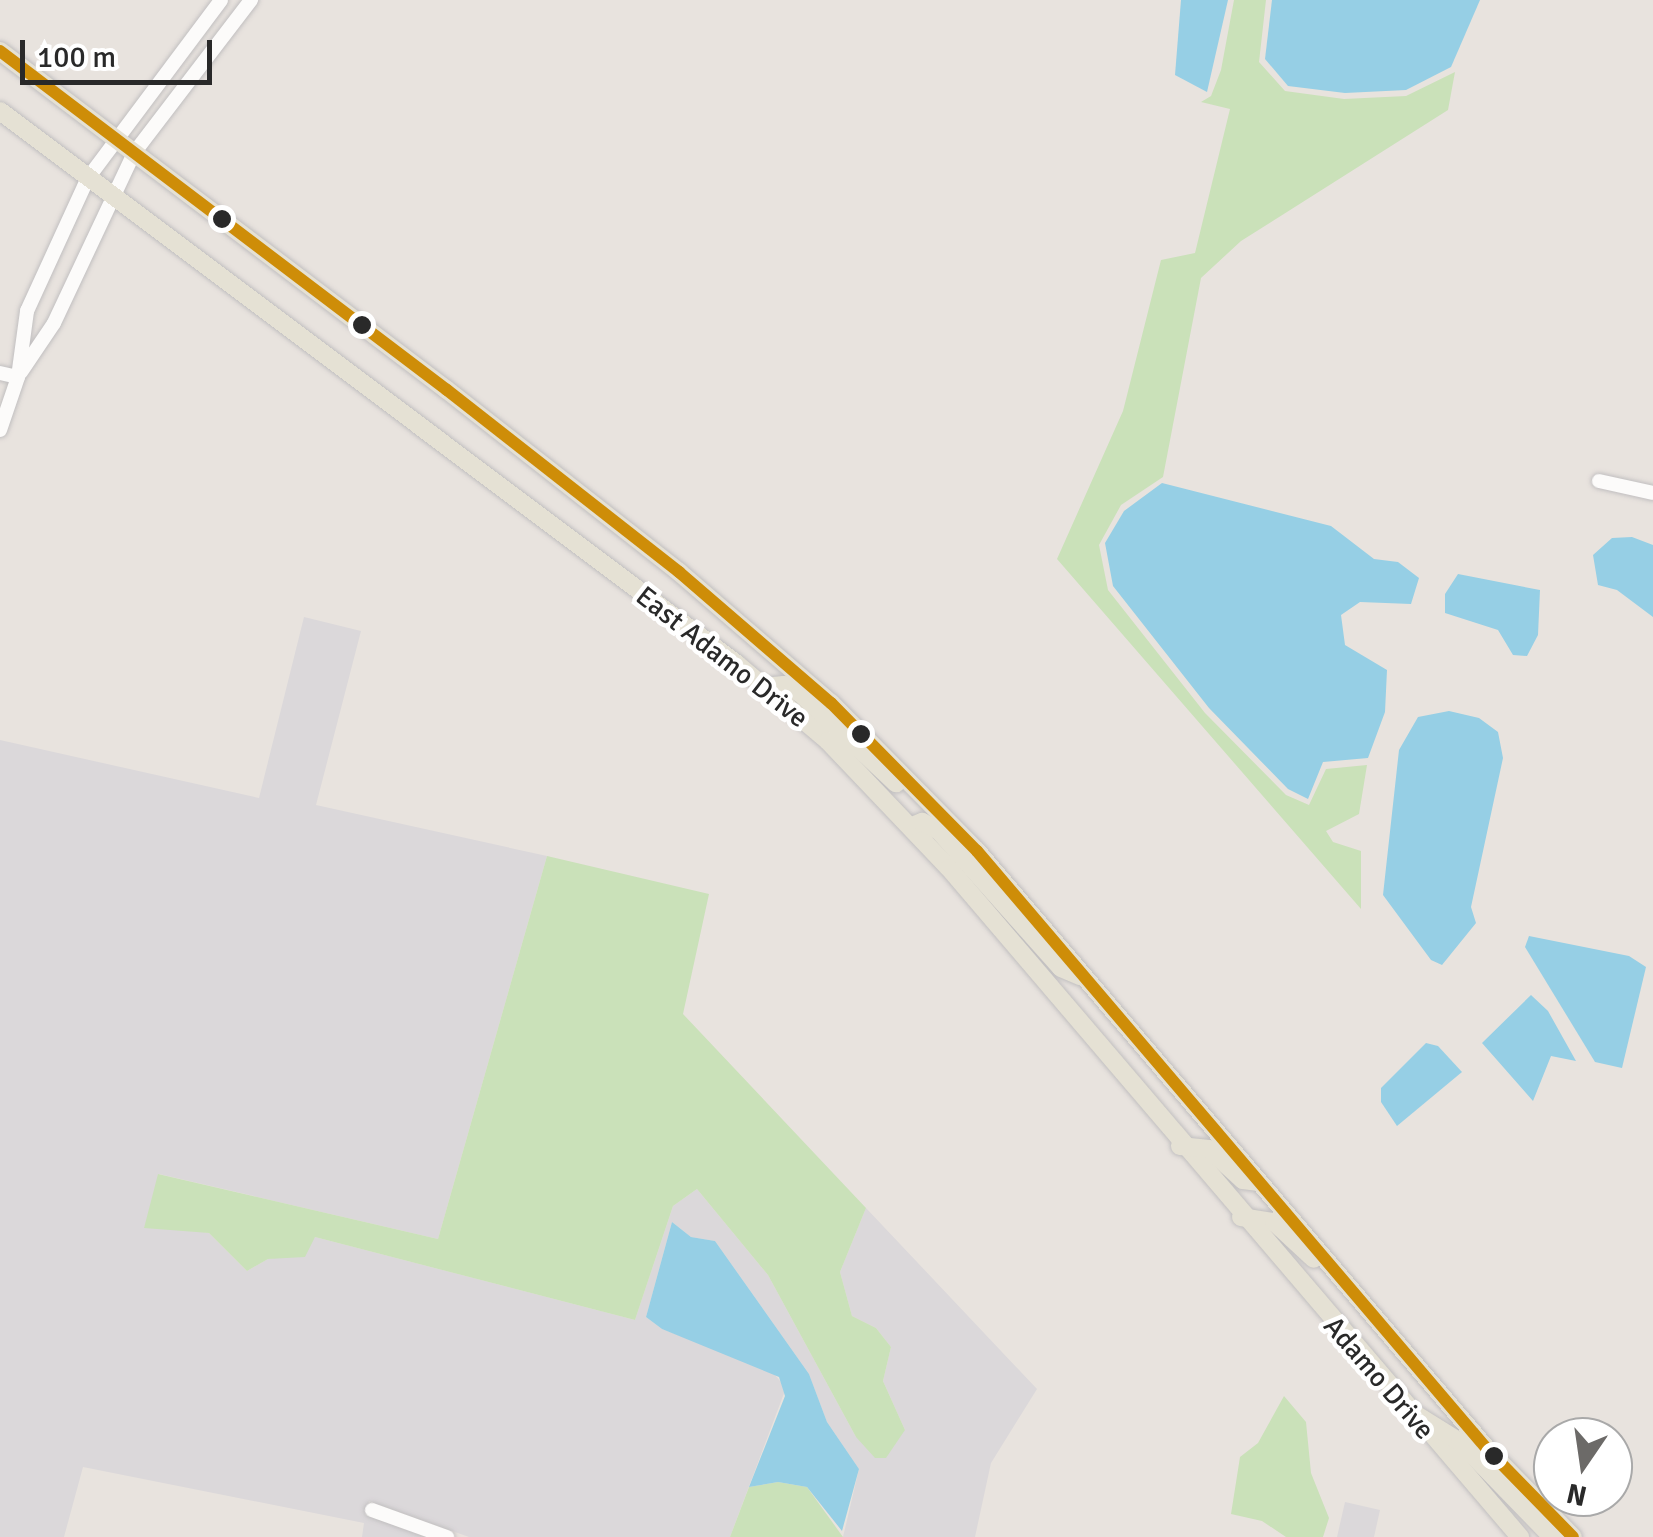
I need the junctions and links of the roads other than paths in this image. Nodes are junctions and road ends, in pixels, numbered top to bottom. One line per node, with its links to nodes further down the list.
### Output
1 (221, 0): 5 (street)
2 (251, 0): 6 (street)
3 (0, 51): 5 (main road)
4 (0, 111): 7 (main road)
5 (116, 138): 6 (main road); 7 (street)
6 (134, 153): 8 (street); 14 (main road, East Adamo Drive)
7 (88, 178): 8 (main road); 10 (street)
8 (112, 196): 10 (street); 15 (main road, East Adamo Drive)
9 (0, 373): 10 (street)
10 (18, 377): 11 (street)
11 (0, 430)
12 (1600, 481): 13 (street)
13 (1653, 494)
14 (680, 572): 16 (main road, Adamo Drive)
15 (764, 687): 16 (main road); 17 (main road, East Adamo Drive)
16 (935, 805): 18 (main road, Adamo Drive)
17 (912, 826): 18 (main road); 19 (main road, East Adamo Drive)
18 (1085, 978): 20 (main road, Adamo Drive)
19 (1180, 1146): 20 (main road); 21 (main road, East Adamo Drive)
20 (1260, 1182): 22 (main road, Adamo Drive)
21 (1240, 1217): 22 (main road); 23 (main road, Adamo Drive)
22 (1333, 1269): 28 (main road, Adamo Drive)
23 (1405, 1409): 26 (main road, Adamo Drive); 27 (main road)
24 (372, 1510): 25 (street)
25 (447, 1537)
26 (1520, 1537)
27 (1552, 1537)
28 (1572, 1537)

